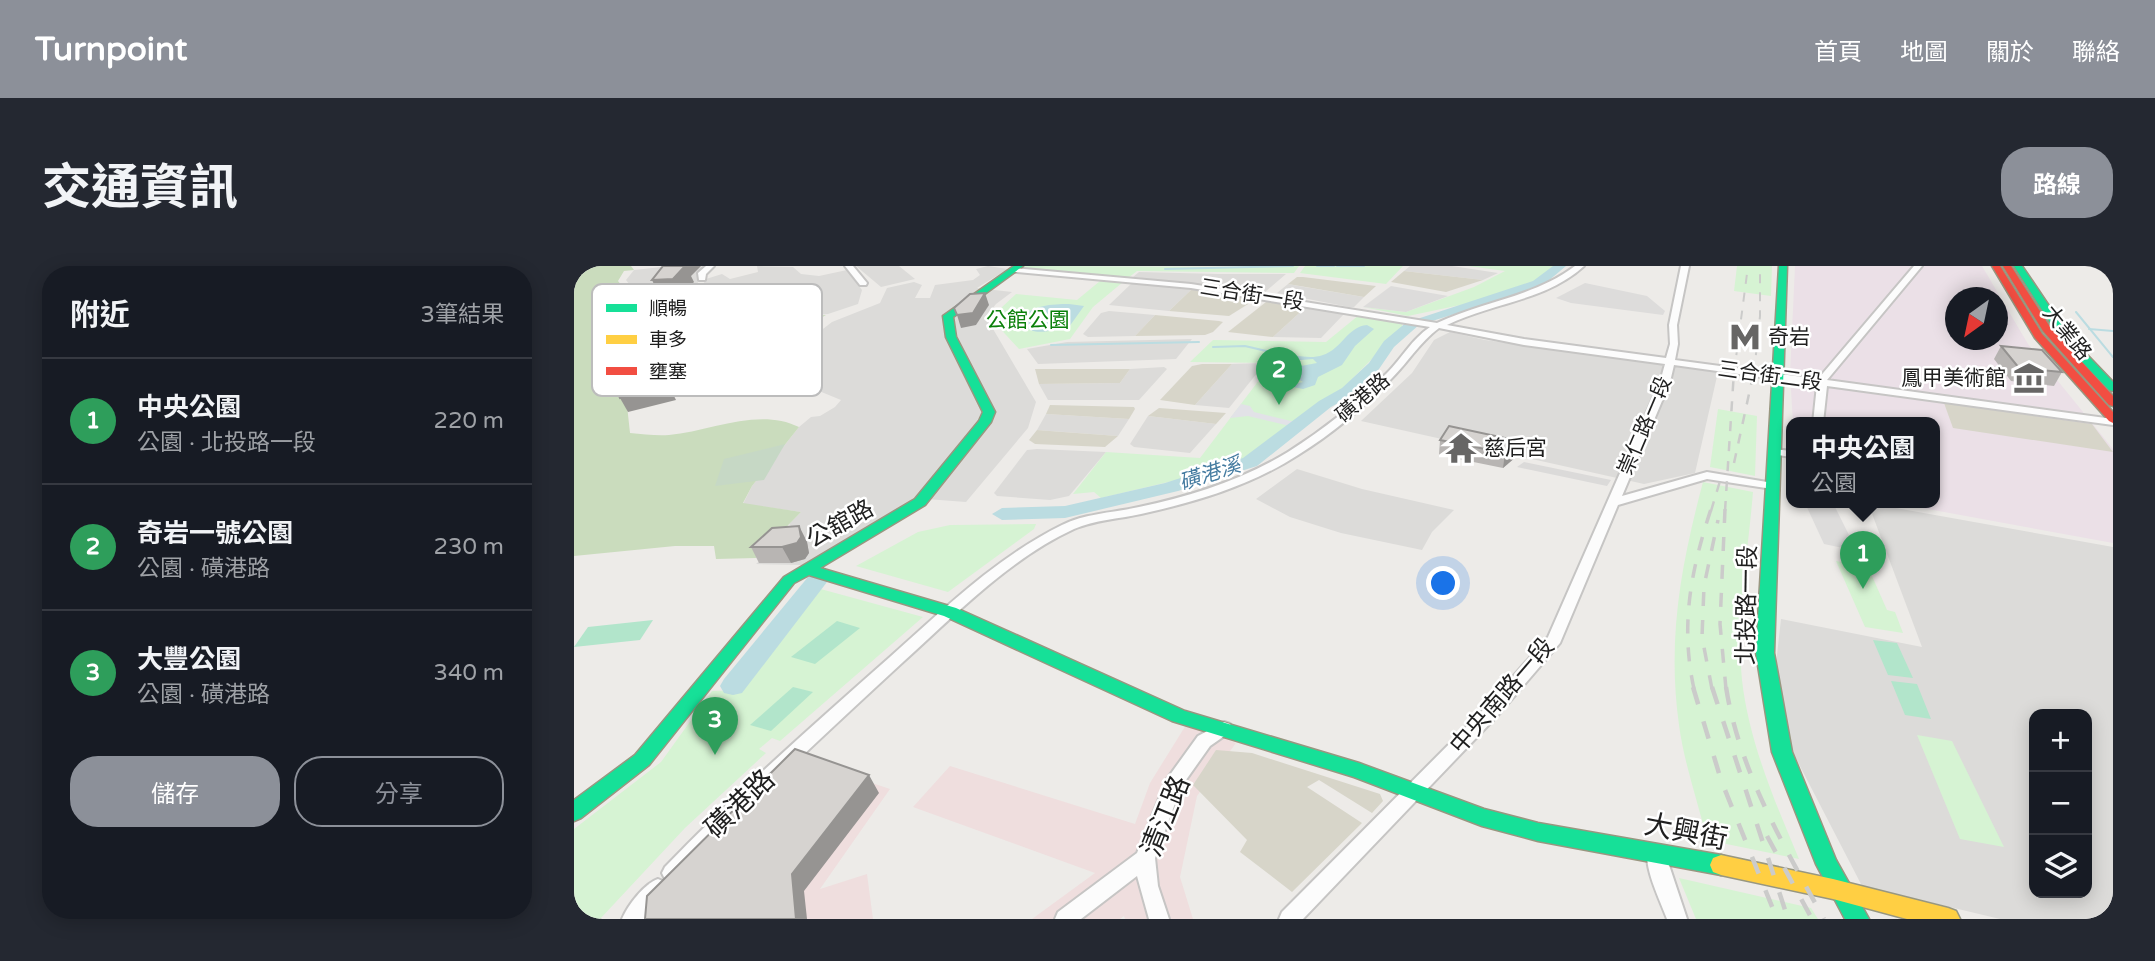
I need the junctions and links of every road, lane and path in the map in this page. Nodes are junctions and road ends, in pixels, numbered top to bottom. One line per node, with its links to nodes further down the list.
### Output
1 (710, 266): 12 (street)
2 (849, 266): 13 (street)
3 (1580, 266): 15 (street, 磺港路)
4 (1590, 266): 15 (street, 磺港路)
5 (1685, 266): 16 (street, 崇仁路一段)
6 (1783, 266): 17 (main road, 北投路一段)
7 (1918, 266): 18 (street)
8 (1996, 266): 22 (main road, 大業路)
9 (2007, 266): 20 (main road)
10 (2018, 266): 19 (main road, 大業路)
11 (1018, 267): 14 (street, 三合街一段); 26 (main road, 公舘路)
12 (702, 278)
13 (863, 283)
14 (1427, 323): 15 (street, 三合街二段)
15 (1439, 326): 16 (street, 三合街二段); 27 (street, 磺港路)
16 (1671, 362): 17 (street, 三合街二段); 25 (street, 崇仁路一段)
17 (1778, 376): 18 (street, 三合街二段); 23 (main road, 北投路一段)
18 (1823, 383): 21 (street); 22 (street, 三合街二段)
19 (2113, 388)
20 (2113, 403)
21 (1819, 417)
22 (2113, 421)
23 (1783, 453): 24 (main road, 北投路一段)
24 (1775, 486): 25 (street); 33 (main road, 北投路一段)
25 (1613, 503): 29 (street, 中央南路一段)
26 (813, 570): 27 (main road); 30 (main road, 公舘路)
27 (950, 612): 28 (main road, 大興街); 34 (street, 磺港路)
28 (1224, 728): 29 (main road, 大興街); 32 (street, 清江路)
29 (1416, 791): 31 (main road, 大興街); 37 (street, 中央南路一段)
30 (574, 812)
31 (1656, 853): 33 (main road, 大興街); 38 (street)
32 (1145, 858): 35 (street); 36 (street, 清江路)
33 (1841, 891): 39 (main road, 北投路一段); 40 (main road, 大興街)
34 (632, 919)
35 (1065, 919)
36 (1159, 919)
37 (1289, 919)
38 (1677, 919)
39 (1857, 919)
40 (1948, 919)

